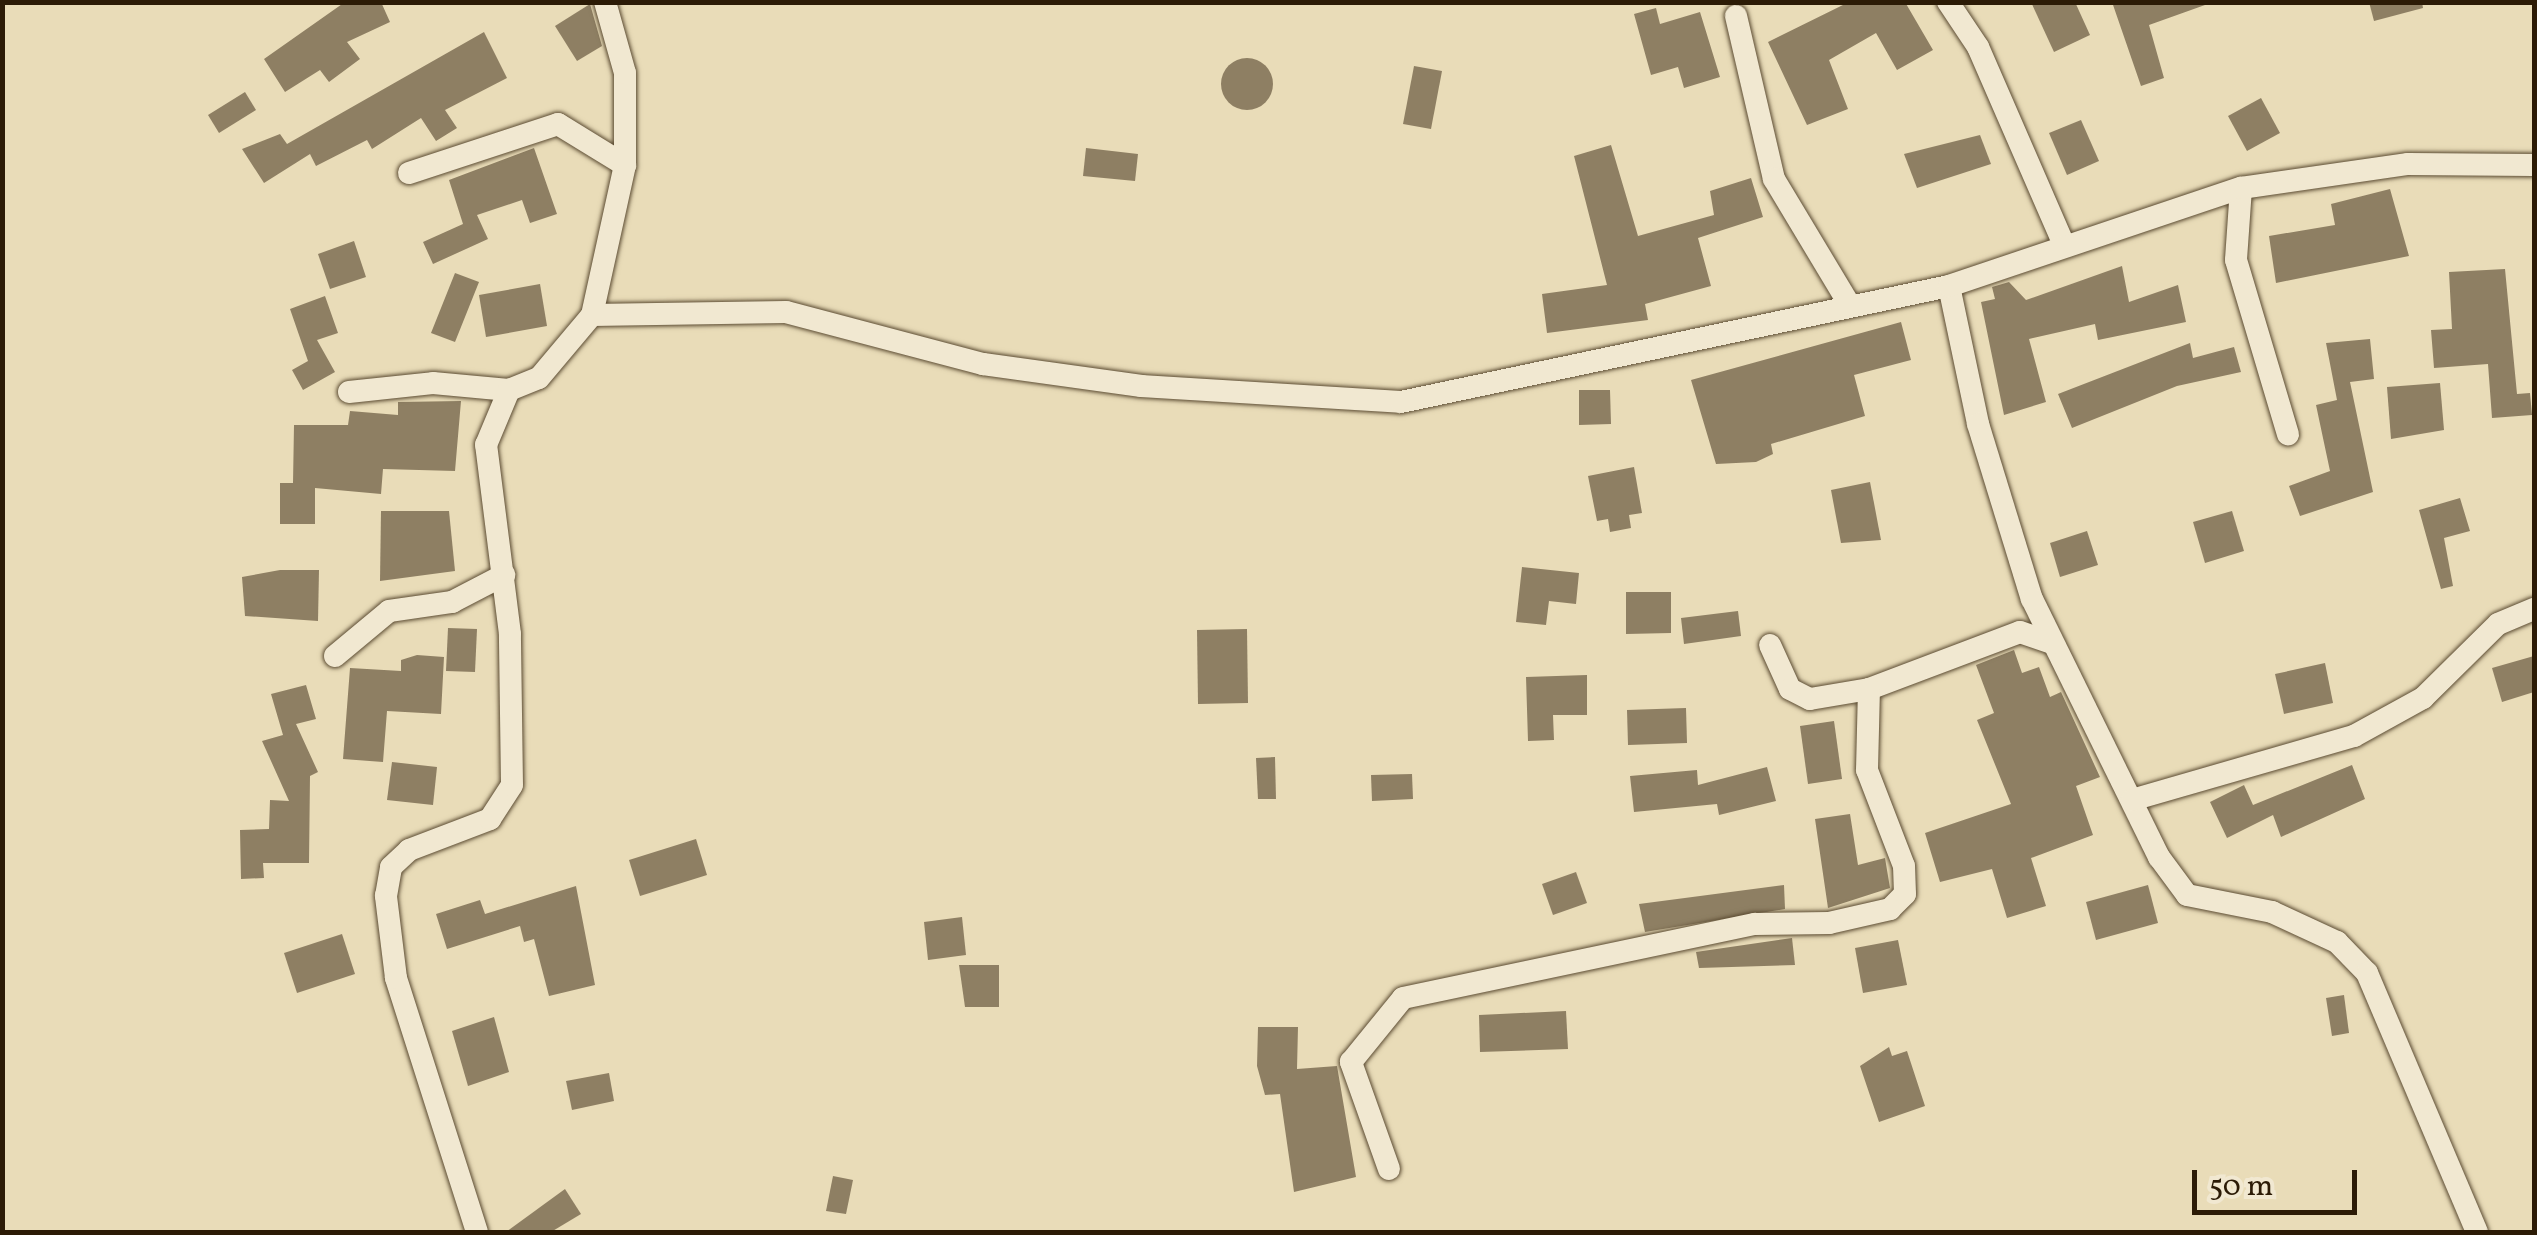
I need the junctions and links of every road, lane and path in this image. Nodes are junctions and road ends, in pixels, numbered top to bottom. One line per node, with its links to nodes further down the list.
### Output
1 (605, 2): 4 (street)
2 (1948, 2): 8 (street)
3 (1736, 16): 10 (street)
4 (625, 165): 6 (street); 11 (street)
5 (2534, 165): 7 (street)
6 (409, 173)
7 (2241, 188): 8 (street); 14 (street)
8 (2064, 245): 9 (street)
9 (1948, 286): 10 (street); 16 (street)
10 (1850, 304): 11 (street)
11 (592, 315): 12 (street)
12 (509, 390): 13 (street); 15 (street)
13 (349, 392)
14 (2288, 434)
15 (504, 576): 21 (street); 25 (street)
16 (2032, 600): 18 (street); 19 (street)
17 (2534, 609): 23 (street)
18 (2020, 632): 19 (street); 22 (street)
19 (2052, 643): 23 (street)
20 (1770, 645): 22 (street)
21 (335, 656)
22 (1870, 688): 24 (street)
23 (2132, 800): 26 (street)
24 (1389, 1169)
25 (478, 1232)
26 (2477, 1232)

